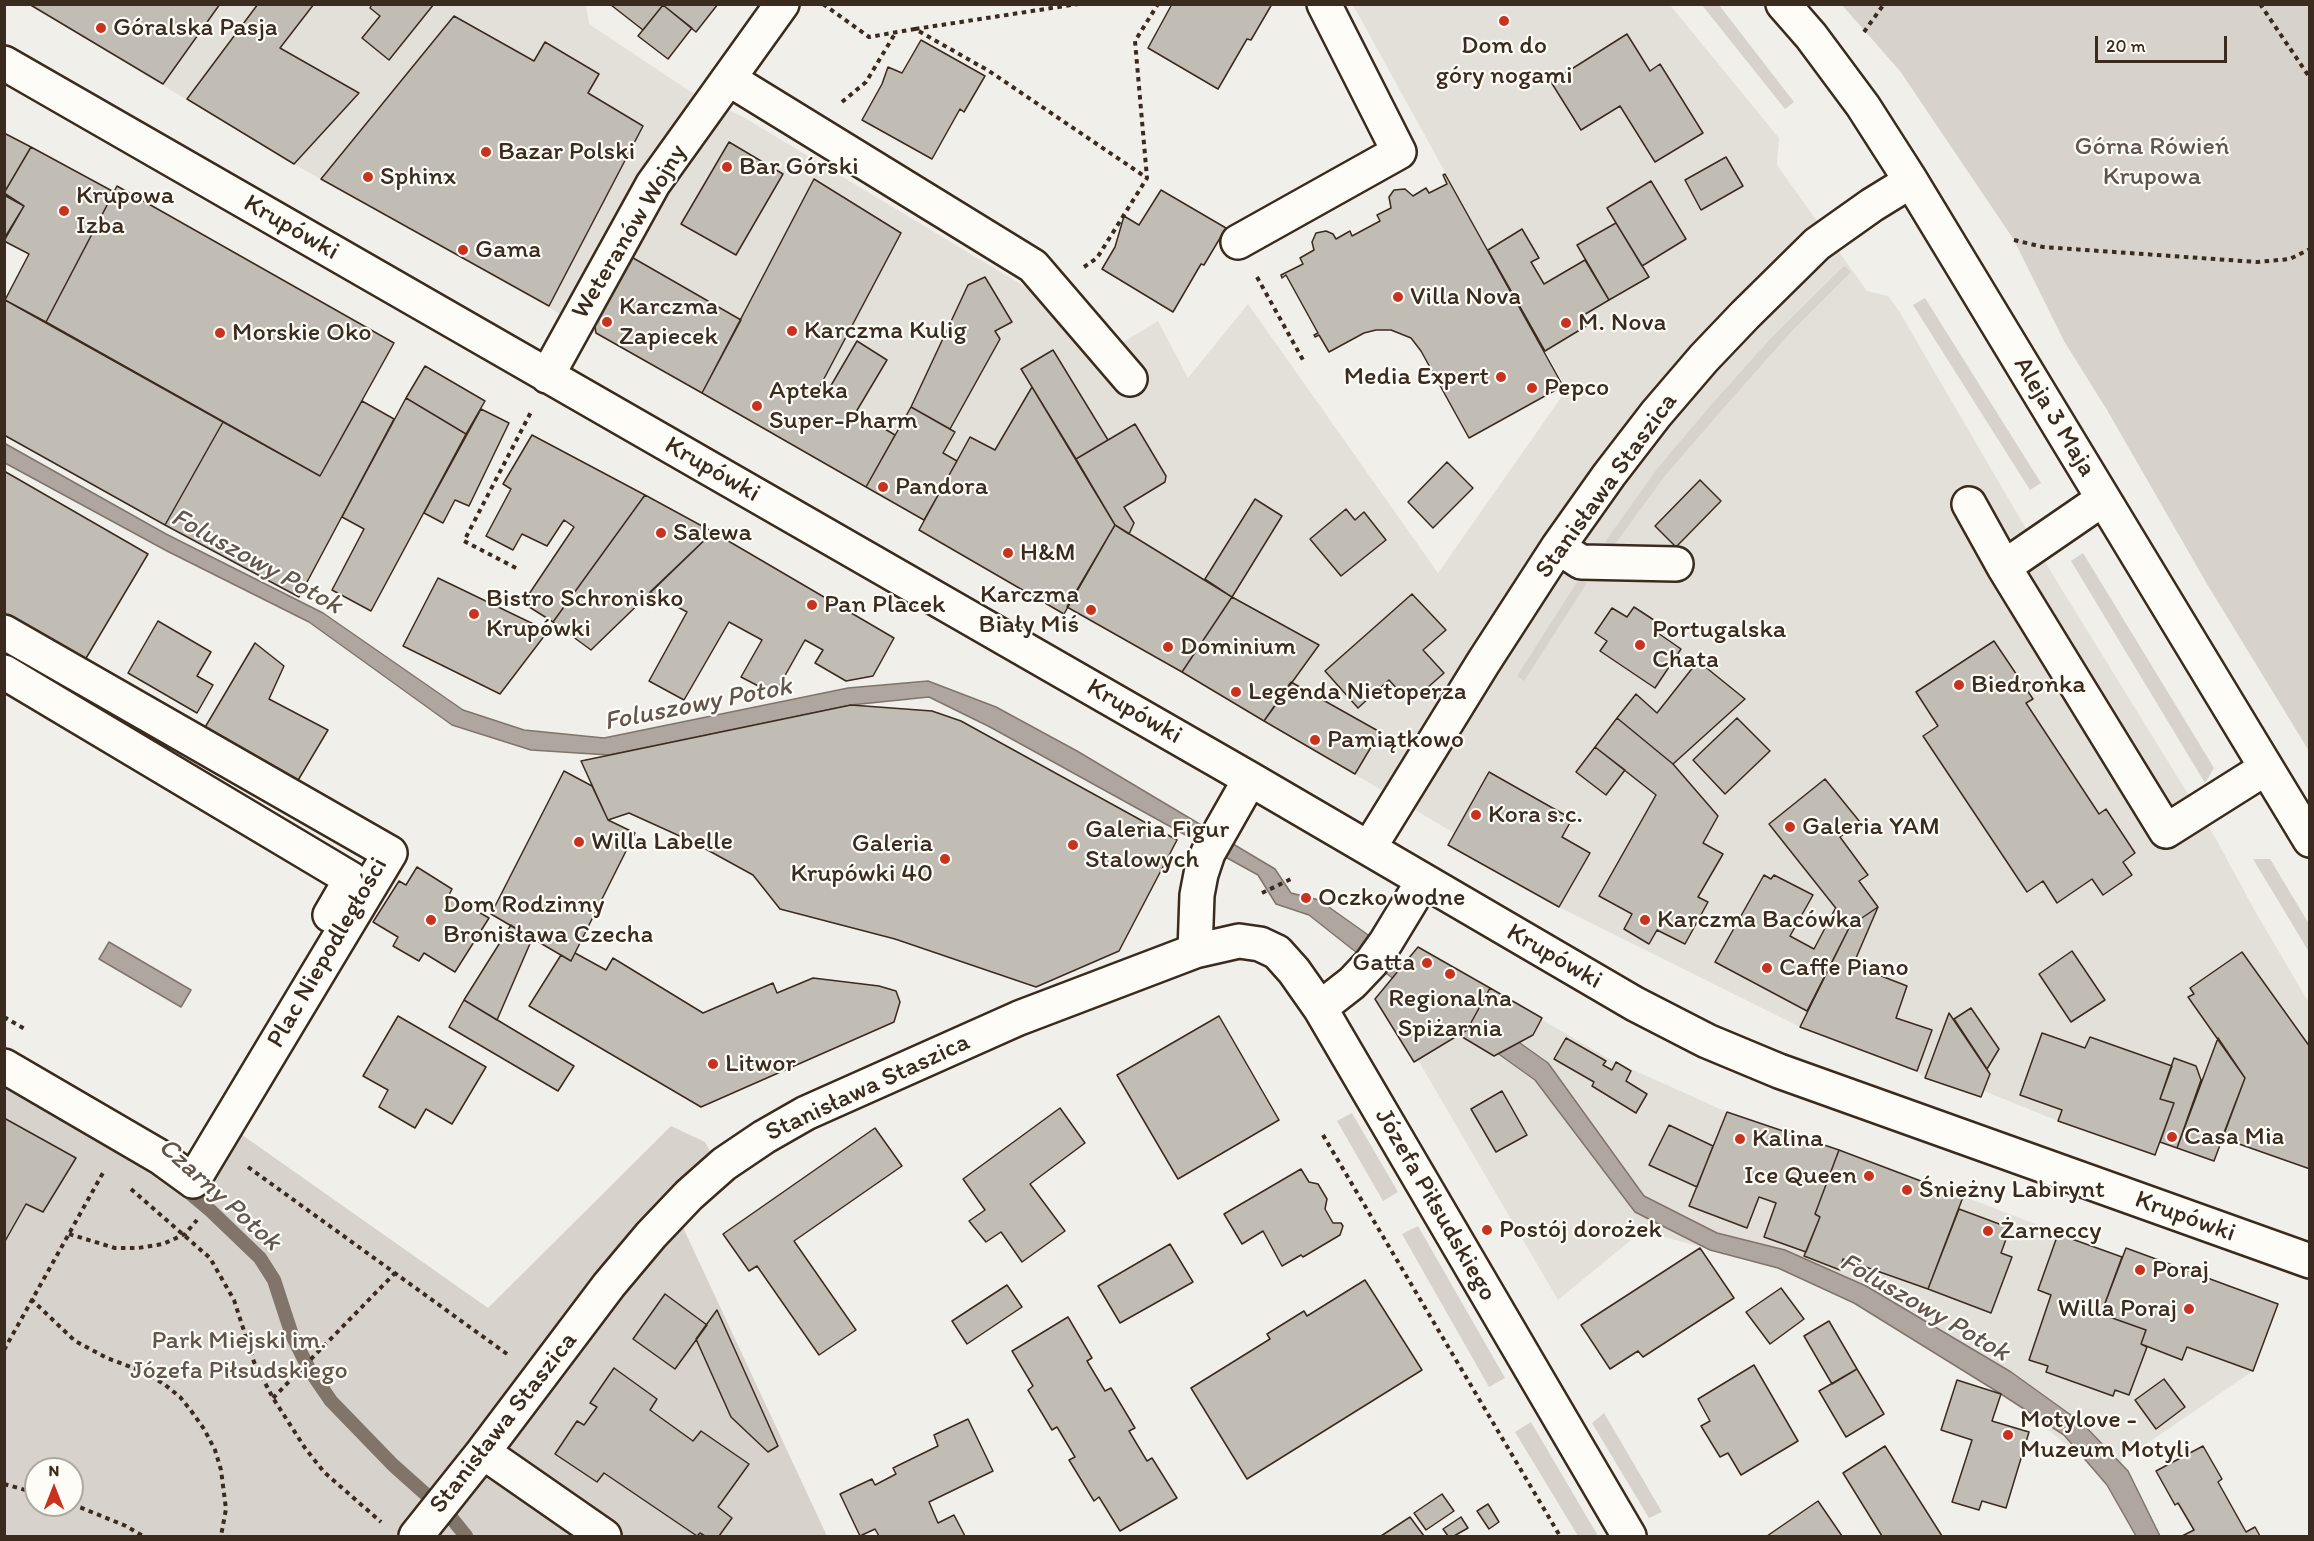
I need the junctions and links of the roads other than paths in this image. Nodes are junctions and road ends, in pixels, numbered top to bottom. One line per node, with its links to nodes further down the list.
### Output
1 (782, 4): 5 (street, Weteranów Wojny)
2 (1324, 4): 7 (street)
3 (1783, 4): 6 (street, Aleja 3 Maja)
4 (4, 63): 8 (street, Krupówki)
5 (729, 79): 8 (street, Weteranów Wojny); 9 (street)
6 (1911, 181): 10 (street, Aleja 3 Maja); 12 (street, Stanisława Staszica)
7 (1238, 242)
8 (548, 376): 18 (street, Krupówki)
9 (1130, 379)
10 (2103, 499): 14 (street); 17 (street, Aleja 3 Maja)
11 (1969, 504): 14 (street)
12 (1558, 548): 13 (street); 20 (street, Stanisława Staszica)
13 (1676, 564)
14 (2004, 567): 17 (street)
15 (4, 632): 25 (street, Plac Niepodległości)
16 (4, 672): 25 (street)
17 (2266, 768): 19 (street, Aleja 3 Maja)
18 (1250, 779): 20 (street, Krupówki); 22 (street)
19 (2310, 840)
20 (1369, 848): 21 (street, Krupówki)
21 (1423, 881): 23 (street); 26 (street, Krupówki)
22 (1195, 951): 23 (street, Józefa Piłsudskiego); 27 (street, Stanisława Staszica)
23 (1320, 1008): 30 (street, Józefa Piłsudskiego)
24 (4, 1066): 25 (street, Plac Niepodległości)
25 (208, 1139)
26 (2310, 1261)
27 (483, 1452): 28 (street, Stanisława Staszica); 29 (street)
28 (410, 1529)
29 (604, 1536)
30 (1629, 1536)

